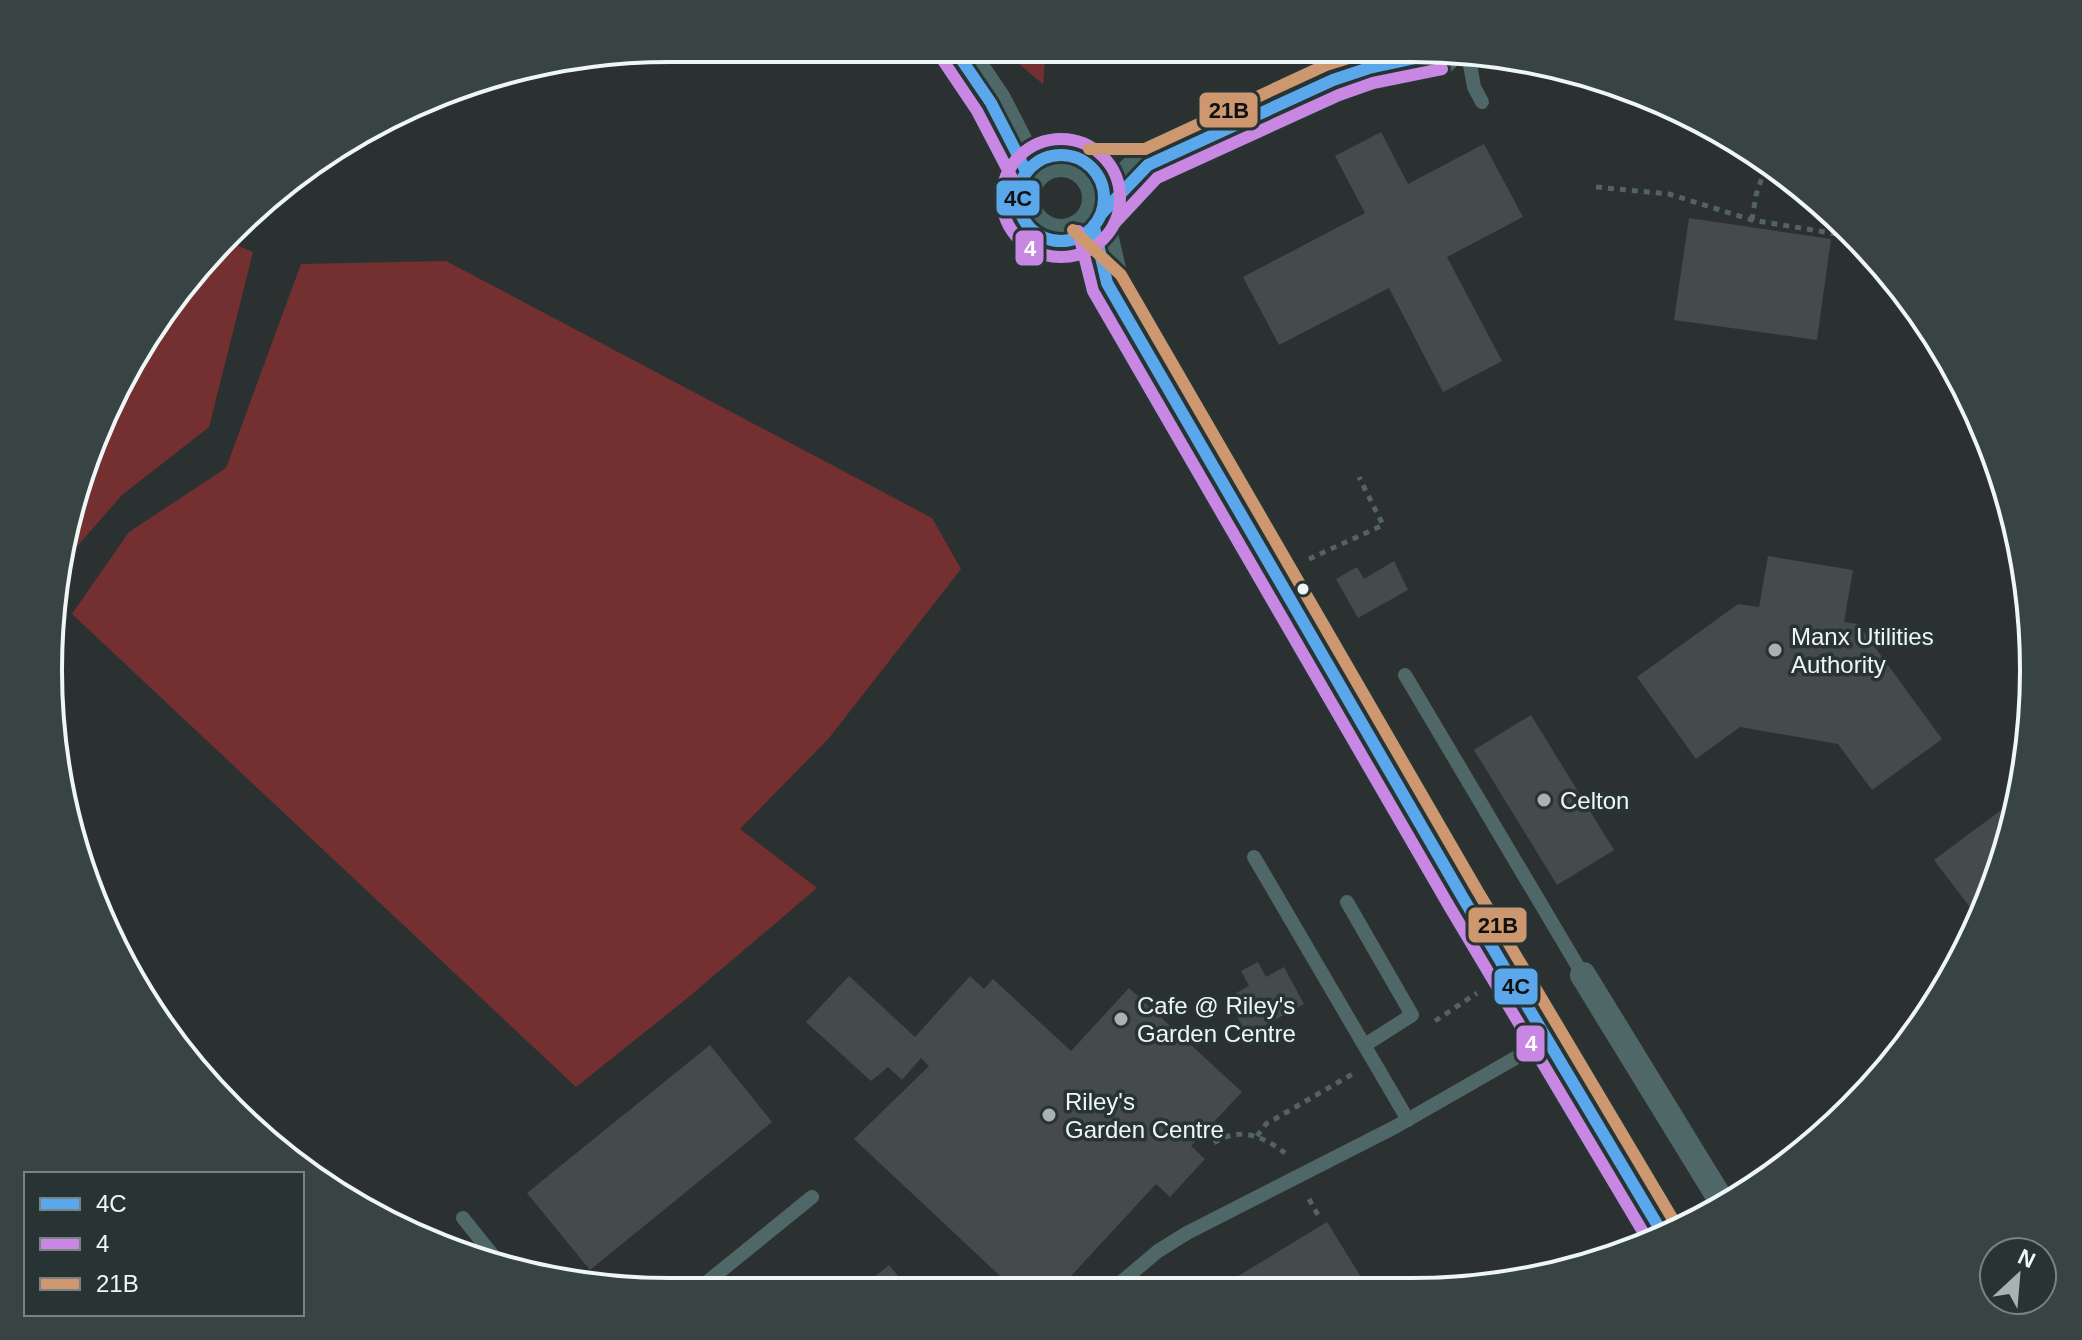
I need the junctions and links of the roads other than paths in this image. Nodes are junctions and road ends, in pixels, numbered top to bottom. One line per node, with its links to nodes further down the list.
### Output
1 (963, 62): 5 (main road)
2 (1397, 62): 6 (highway)
3 (1470, 65): 4 (lane)
4 (1482, 102)
5 (1055, 164): 6 (highway); 7 (highway); 7 (highway)
6 (1148, 165): 7 (highway)
7 (1086, 227): 12 (highway)
8 (1405, 675): 11 (lane)
9 (1254, 857): 13 (lane)
10 (1347, 902): 13 (lane)
11 (1583, 975): 15 (street)
12 (1548, 1039): 14 (lane); 18 (highway)
13 (1365, 1045): 14 (lane)
14 (1408, 1120): 21 (lane)
15 (1718, 1196)
16 (812, 1197): 20 (lane)
17 (463, 1218): 19 (lane)
18 (1658, 1226)
19 (489, 1250)
20 (712, 1278)
21 (1126, 1278)

